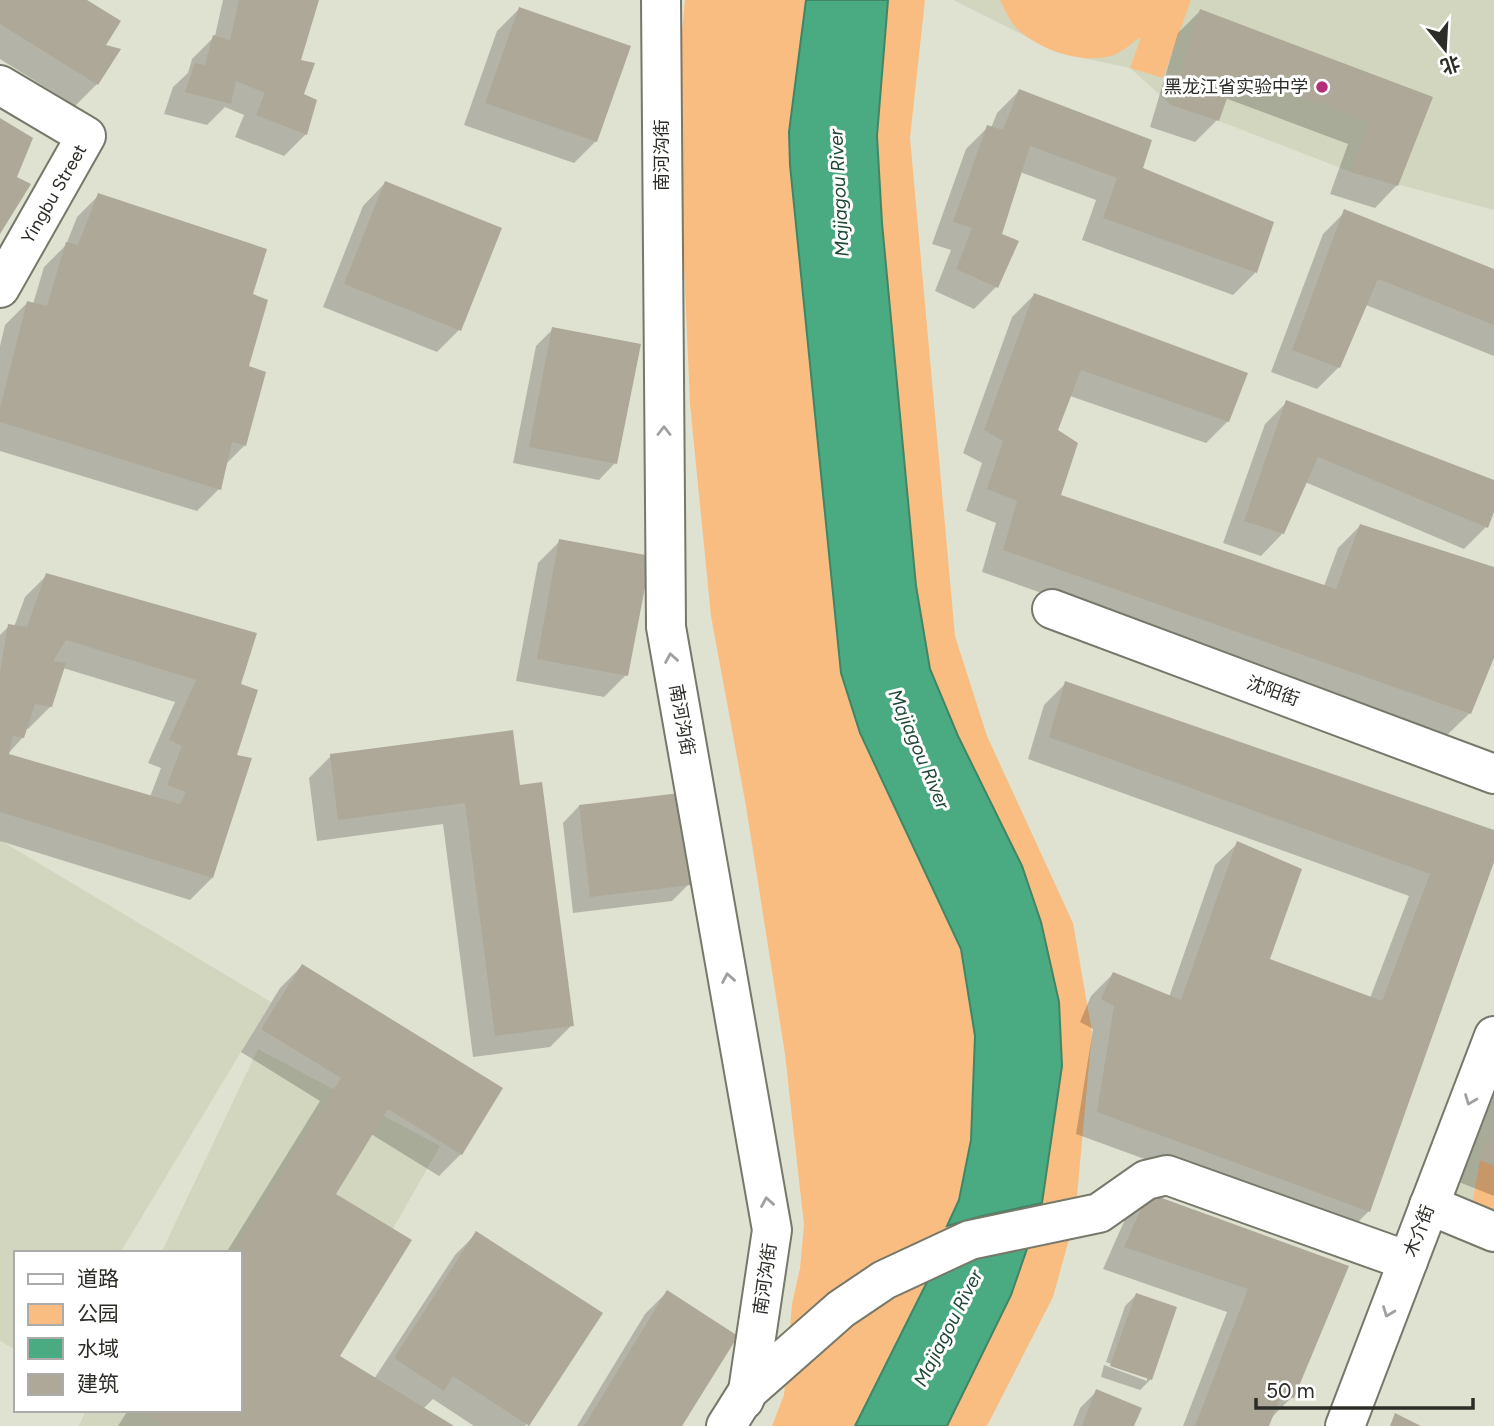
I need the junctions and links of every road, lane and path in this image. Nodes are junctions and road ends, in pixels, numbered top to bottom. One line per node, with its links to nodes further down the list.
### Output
1 (661, 0): 10 (street, 南河沟街, one-way to 1)
2 (0, 85): 3 (street, Yingbu Street)
3 (0, 289)
4 (1052, 609): 5 (street, 沈阳街)
5 (1494, 774)
6 (1494, 1036): 7 (street, 木介街, one-way to 7)
7 (1429, 1205): 8 (street); 9 (street, 木介街)
8 (1494, 1232)
9 (1408, 1261): 10 (street); 13 (street, 木介街, one-way to 13)
10 (748, 1391): 11 (street, 南河沟街); 12 (street)
11 (726, 1426)
12 (732, 1426)
13 (1345, 1426)

